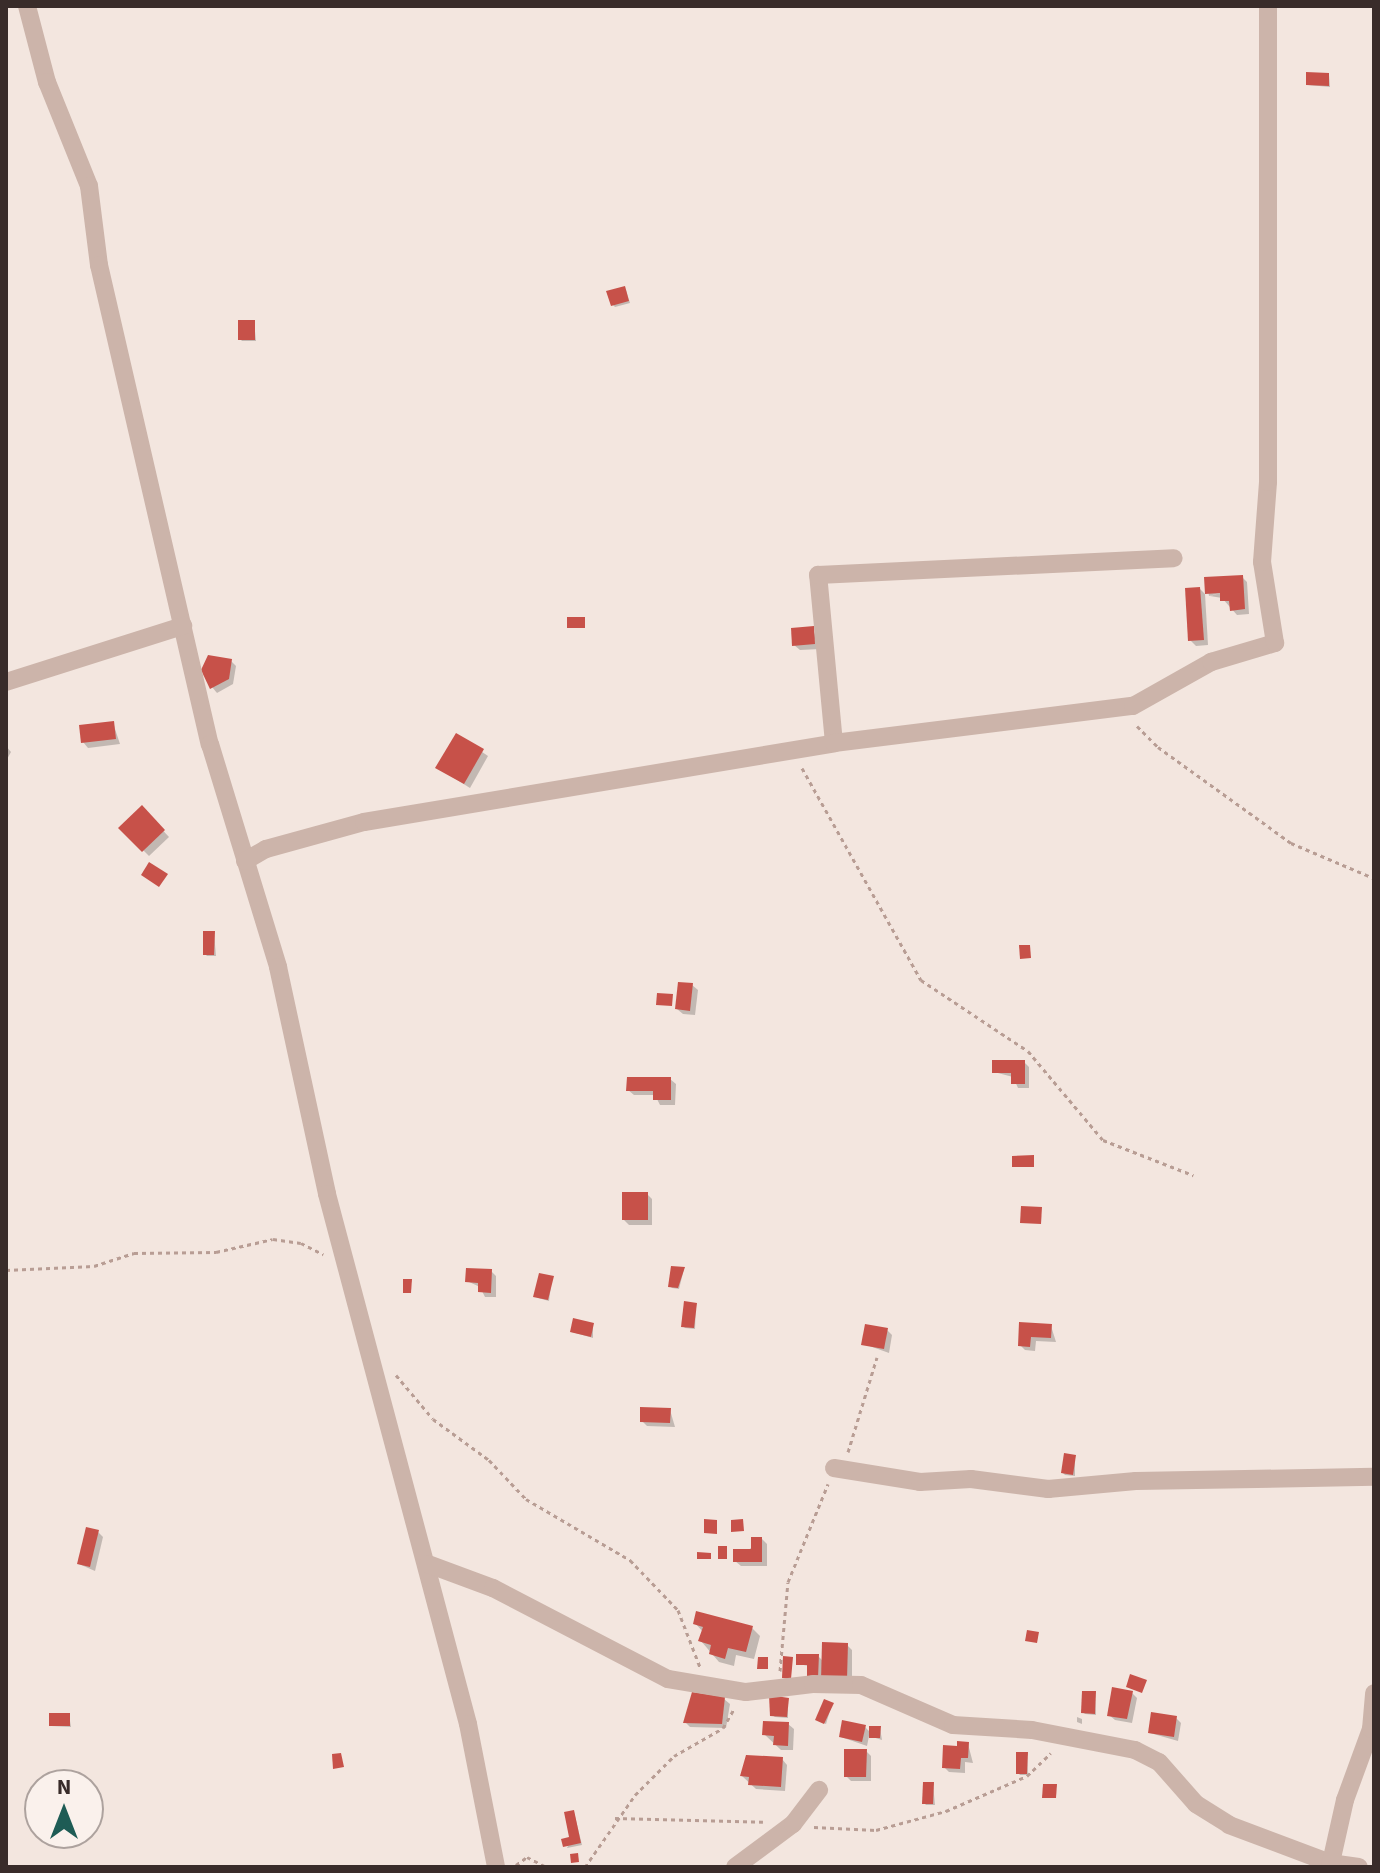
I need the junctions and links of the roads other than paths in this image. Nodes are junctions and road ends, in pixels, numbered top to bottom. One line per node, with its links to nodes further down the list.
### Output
1 (27, 6): 4 (street)
2 (1268, 6): 6 (street)
3 (1174, 558): 6 (street)
4 (183, 626): 5 (street); 7 (street)
5 (6, 682)
6 (834, 743): 7 (street)
7 (245, 861): 10 (street)
8 (834, 1468): 9 (street)
9 (1374, 1477)
10 (428, 1564): 13 (street); 14 (street)
11 (1374, 1693): 13 (street)
12 (819, 1790): 15 (street)
13 (1330, 1865): 16 (street)
14 (496, 1867)
15 (735, 1867)
16 (1359, 1867)

